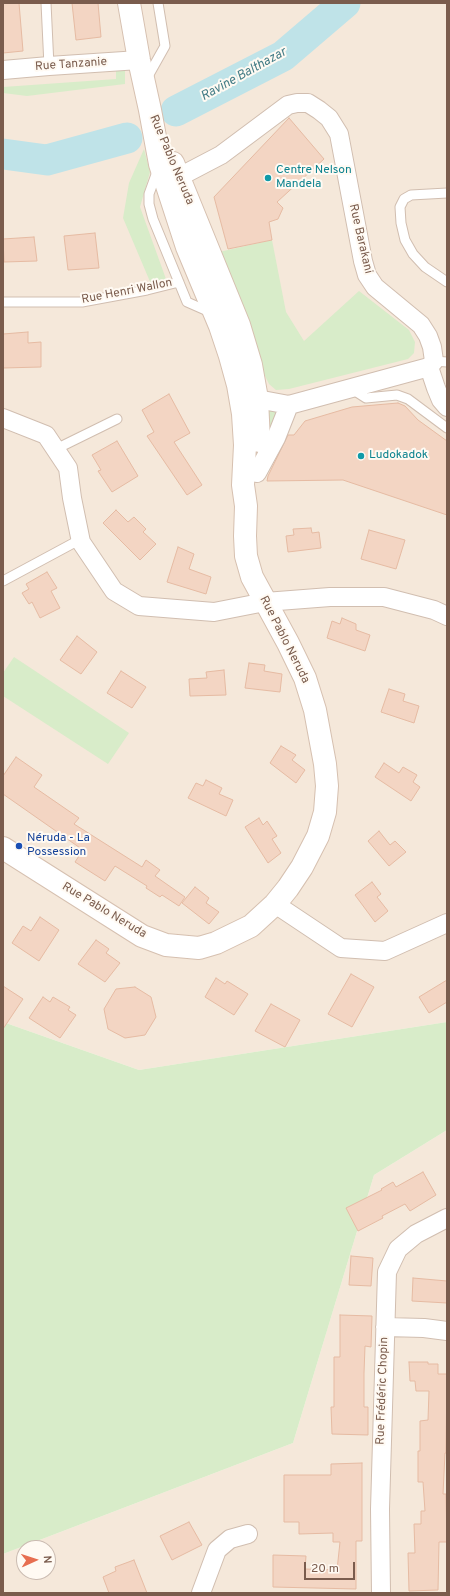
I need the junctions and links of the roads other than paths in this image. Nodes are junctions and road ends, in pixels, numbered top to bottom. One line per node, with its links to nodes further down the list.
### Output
1 (46, 3): 5 (lane)
2 (129, 3): 4 (main road)
3 (158, 3): 7 (lane)
4 (138, 60): 5 (street, Rue Tanzanie); 7 (main road)
5 (49, 66): 6 (street, Rue Tanzanie)
6 (3, 70)
7 (144, 85): 8 (main road)
8 (150, 110): 9 (main road, Rue Pablo Neruda); 10 (main road, Rue Pablo Neruda)
9 (160, 164): 12 (lane); 15 (main road, Rue Pablo Neruda)
10 (179, 177): 16 (street, Rue Barakani); 19 (main road, Rue Pablo Neruda)
11 (447, 193): 13 (lane)
12 (179, 282): 14 (lane, Rue Henri Wallon); 15 (lane)
13 (447, 282)
14 (3, 302)
15 (215, 315): 17 (main road, Rue Pablo Neruda)
16 (437, 364): 18 (street); 21 (street, Rue Barakani)
17 (238, 385): 19 (street); 27 (main road, Rue Pablo Neruda)
18 (352, 389): 20 (street); 24 (lane)
19 (257, 399): 20 (street); 26 (main road, Rue Pablo Neruda)
20 (289, 404): 26 (street)
21 (447, 407)
22 (3, 418): 25 (street)
23 (117, 419): 25 (lane)
24 (447, 428)
25 (56, 449): 28 (street)
26 (257, 473): 27 (main road, Rue Pablo Neruda)
27 (246, 506): 30 (main road, Rue Pablo Neruda)
28 (81, 539): 29 (lane); 30 (street)
29 (3, 581)
30 (265, 602): 31 (street); 33 (main road, Rue Pablo Neruda)
31 (447, 616)
32 (3, 848): 33 (main road, Rue Pablo Neruda)
33 (275, 904): 34 (street)
34 (447, 923)
35 (447, 1218): 36 (street, Rue Frédéric Chopin)
36 (385, 1327): 37 (street); 40 (street, Rue Frédéric Chopin)
37 (447, 1332)
38 (248, 1534): 39 (street)
39 (201, 1593)
40 (381, 1593)

